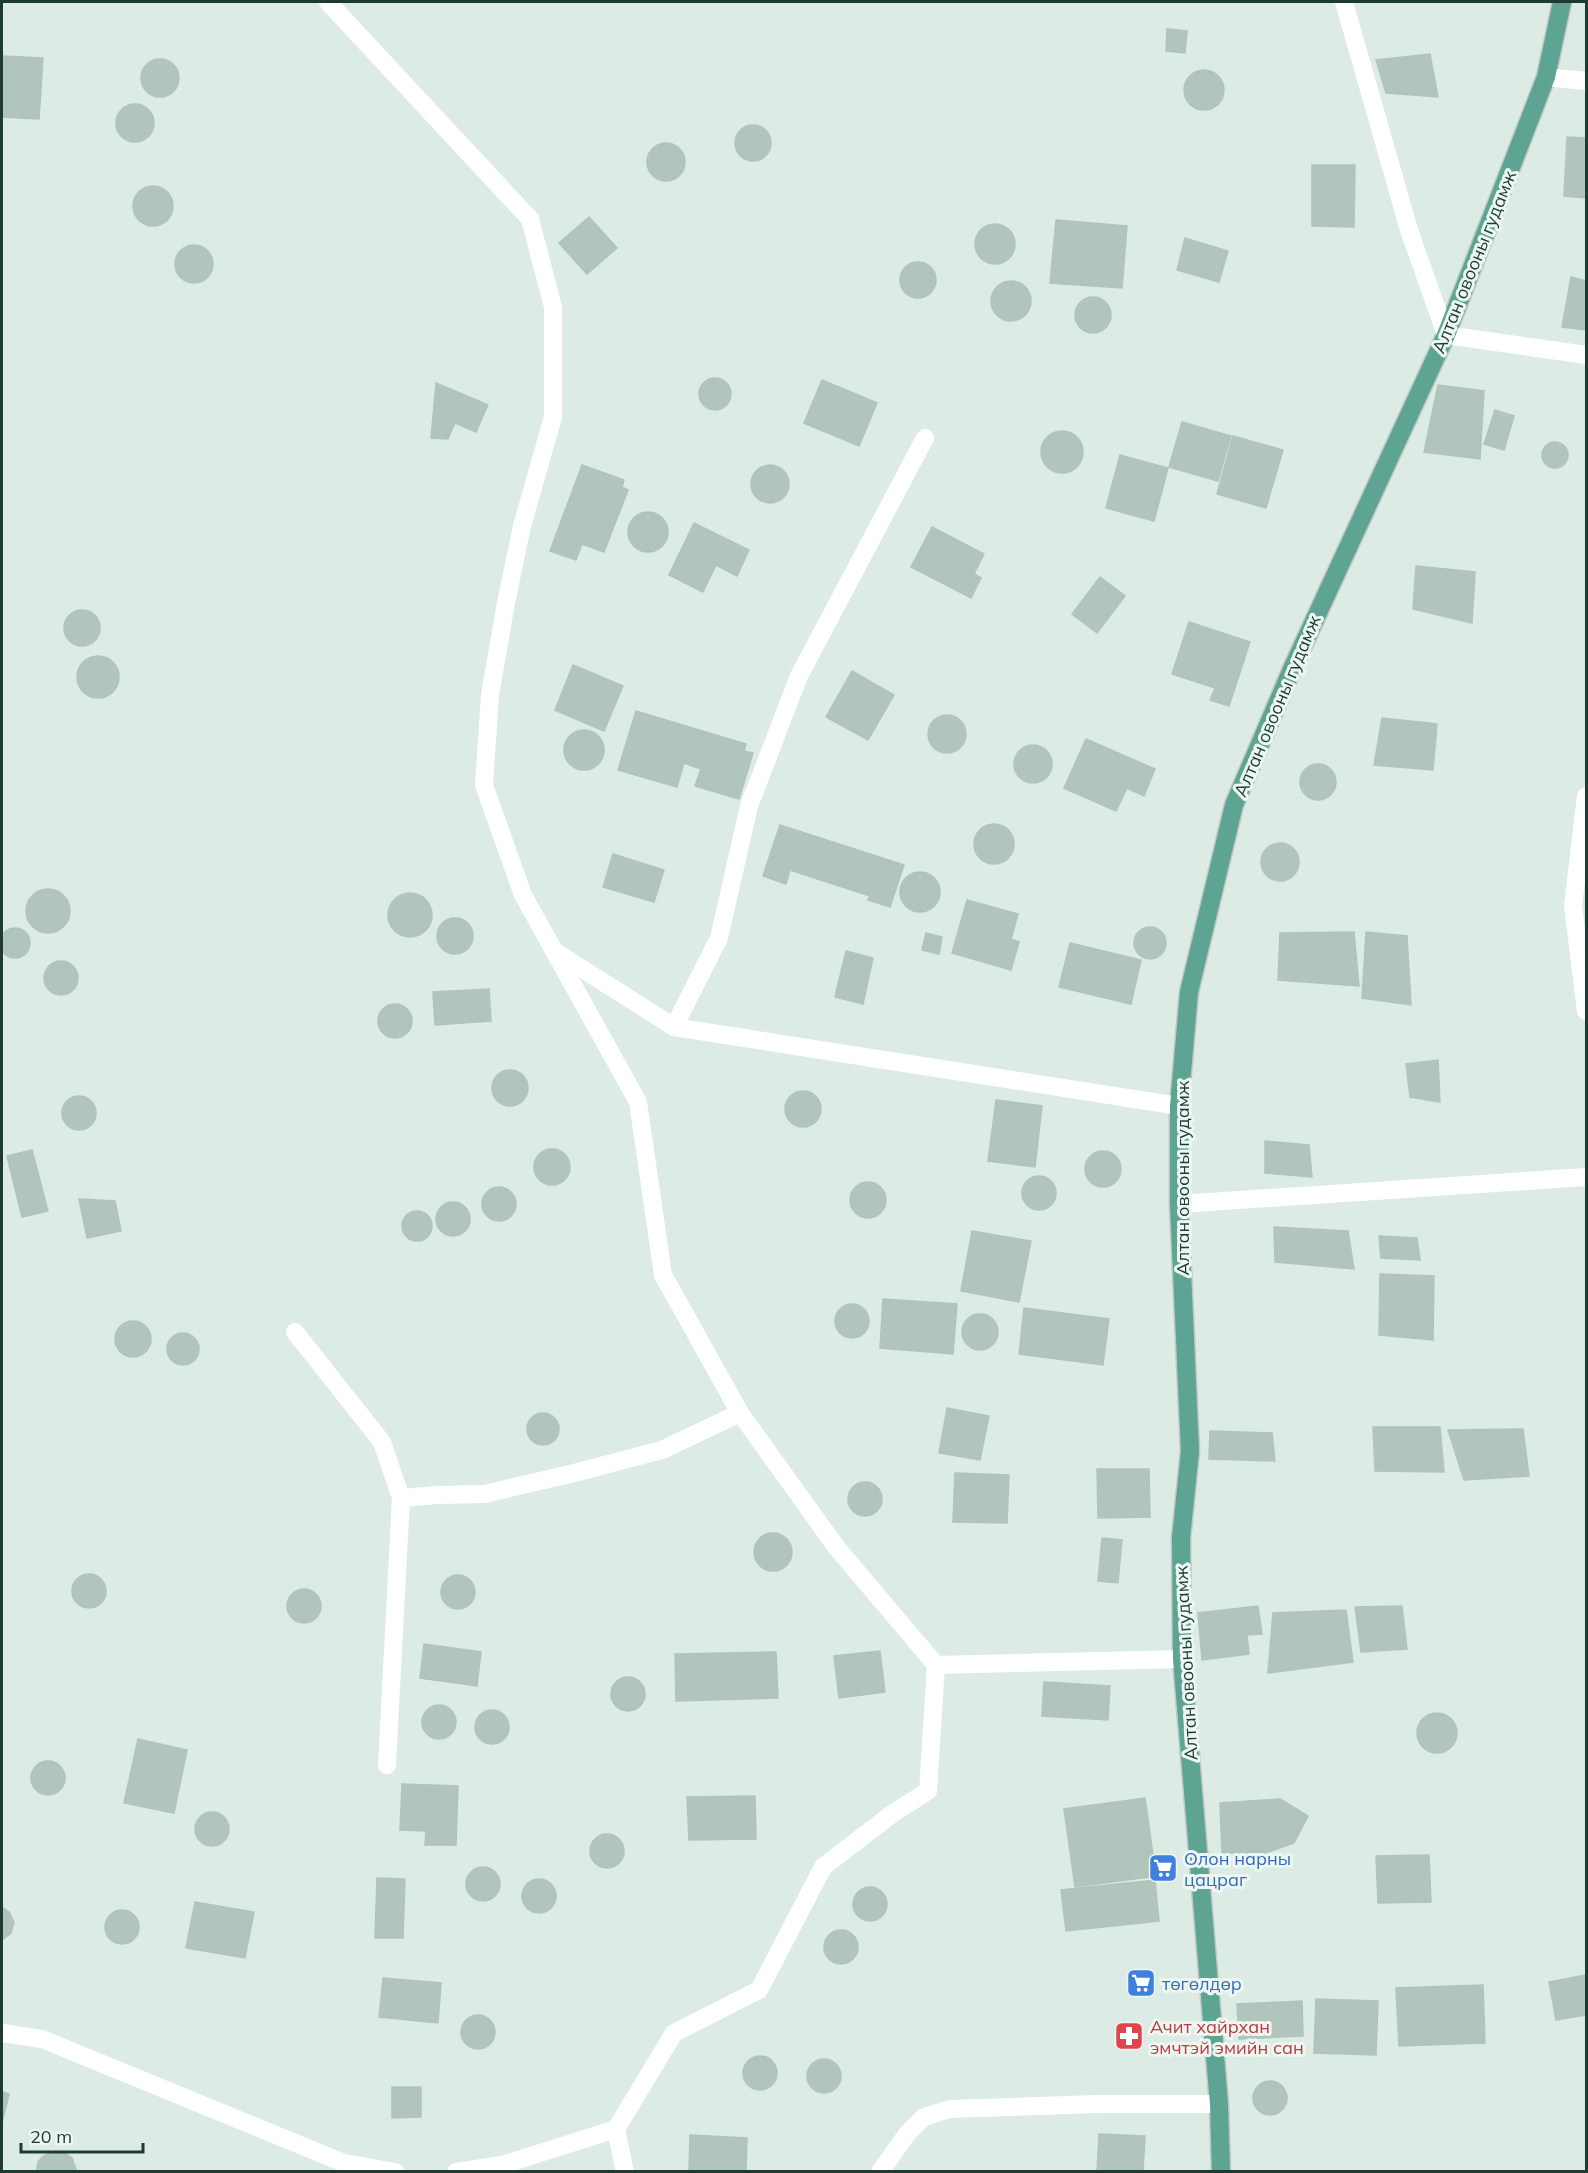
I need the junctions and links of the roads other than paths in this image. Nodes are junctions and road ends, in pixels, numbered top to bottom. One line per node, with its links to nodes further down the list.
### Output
1 (328, 2): 10 (street)
2 (1344, 2): 6 (street)
3 (1562, 2): 4 (main road, Алтан овооны гудамж)
4 (1546, 77): 5 (street); 6 (main road, Алтан овооны гудамж)
5 (1587, 81)
6 (1446, 335): 7 (street); 13 (main road, Алтан овооны гудамж)
7 (1587, 355)
8 (925, 438): 12 (street)
9 (1587, 796): 11 (street)
10 (553, 950): 12 (street); 17 (street)
11 (1587, 1011)
12 (674, 1027): 13 (street)
13 (1179, 1106): 15 (main road, Алтан овооны гудамж)
14 (1587, 1177): 15 (street)
15 (1179, 1204): 19 (main road, Алтан овооны гудамж)
16 (295, 1332): 18 (street)
17 (740, 1413): 18 (street); 20 (street)
18 (401, 1498): 21 (street)
19 (1182, 1659): 20 (street); 23 (main road, Алтан овооны гудамж)
20 (936, 1665): 24 (street)
21 (387, 1765)
22 (2, 2033): 25 (street)
23 (1218, 2104): 28 (street); 29 (main road, Алтан овооны гудамж)
24 (616, 2129): 26 (street); 27 (street)
25 (395, 2172)
26 (456, 2172)
27 (625, 2172)
28 (880, 2172)
29 (1221, 2172)

